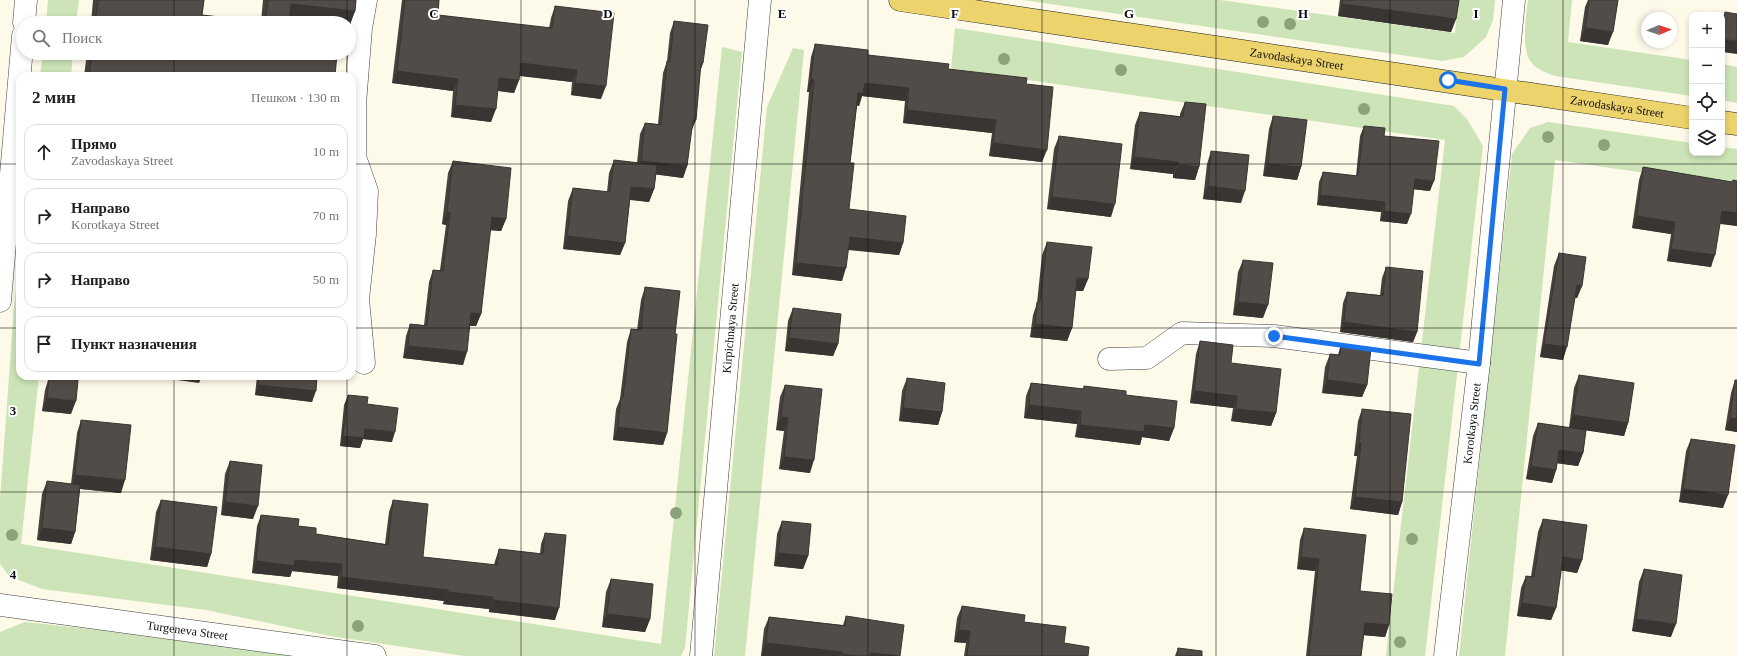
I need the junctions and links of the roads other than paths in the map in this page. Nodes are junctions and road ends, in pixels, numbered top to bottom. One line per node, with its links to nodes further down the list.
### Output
1 (26, 0): 6 (street)
2 (366, 0): 10 (street)
3 (760, 0): 23 (street, Kirpichnaya Street)
4 (900, 0): 9 (main road, Zavodaskaya Street)
5 (1514, 0): 9 (street, Korotkaya Street)
6 (25, 16)
7 (21, 60): 8 (street)
8 (20, 72)
9 (1505, 89): 12 (main road, Zavodaskaya Street); 19 (street, Korotkaya Street)
10 (356, 91)
11 (16, 117): 16 (street)
12 (1689, 118)
13 (1725, 122): 14 (main road)
14 (1737, 124)
15 (356, 160): 18 (street)
16 (0, 301)
17 (1109, 359): 19 (street)
18 (364, 363)
19 (1479, 364): 24 (street, Korotkaya Street)
20 (0, 605): 21 (street, Turgeneva Street)
21 (301, 650): 22 (street, Turgeneva Street)
22 (375, 656)
23 (701, 656)
24 (1445, 656)

